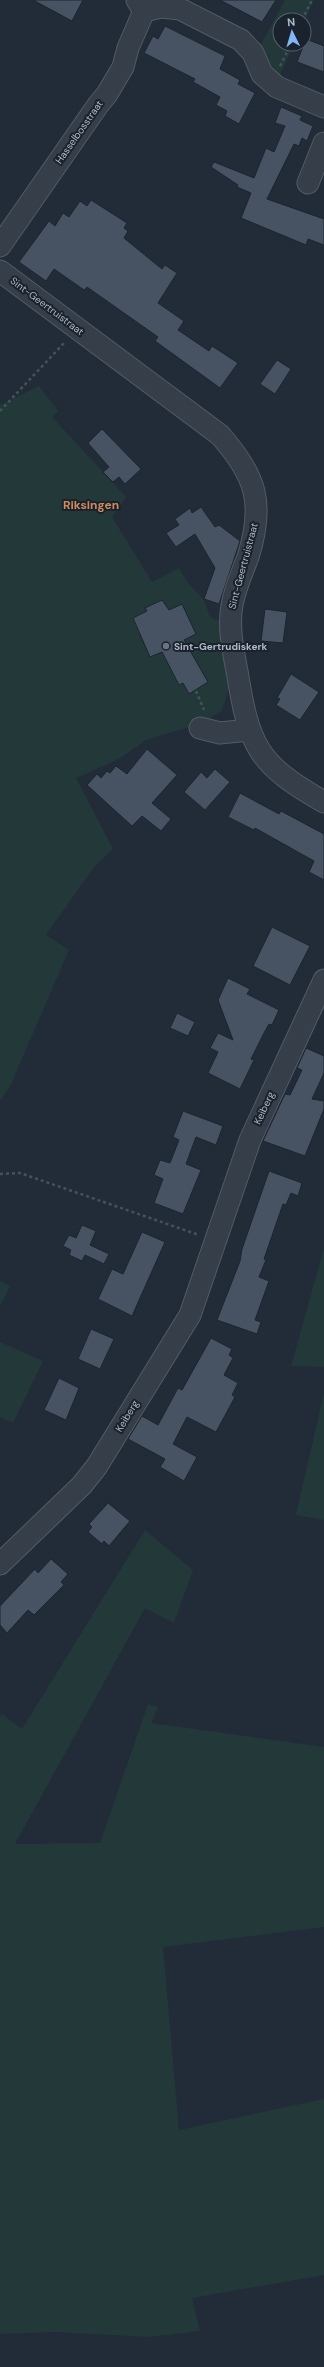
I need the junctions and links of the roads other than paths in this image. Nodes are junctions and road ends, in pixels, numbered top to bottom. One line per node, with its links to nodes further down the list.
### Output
1 (141, 6): 2 (street, Hasselbosstraat); 5 (street, Hasselbosstraat)
2 (324, 106)
3 (324, 143): 4 (street)
4 (308, 183)
5 (0, 246)
6 (0, 271): 8 (street, Sint-Geertruistraat)
7 (200, 728): 8 (street)
8 (249, 730): 9 (street, Sint-Geertruistraat)
9 (324, 802)
10 (324, 980): 11 (street, Keiberg)
11 (0, 1564)

